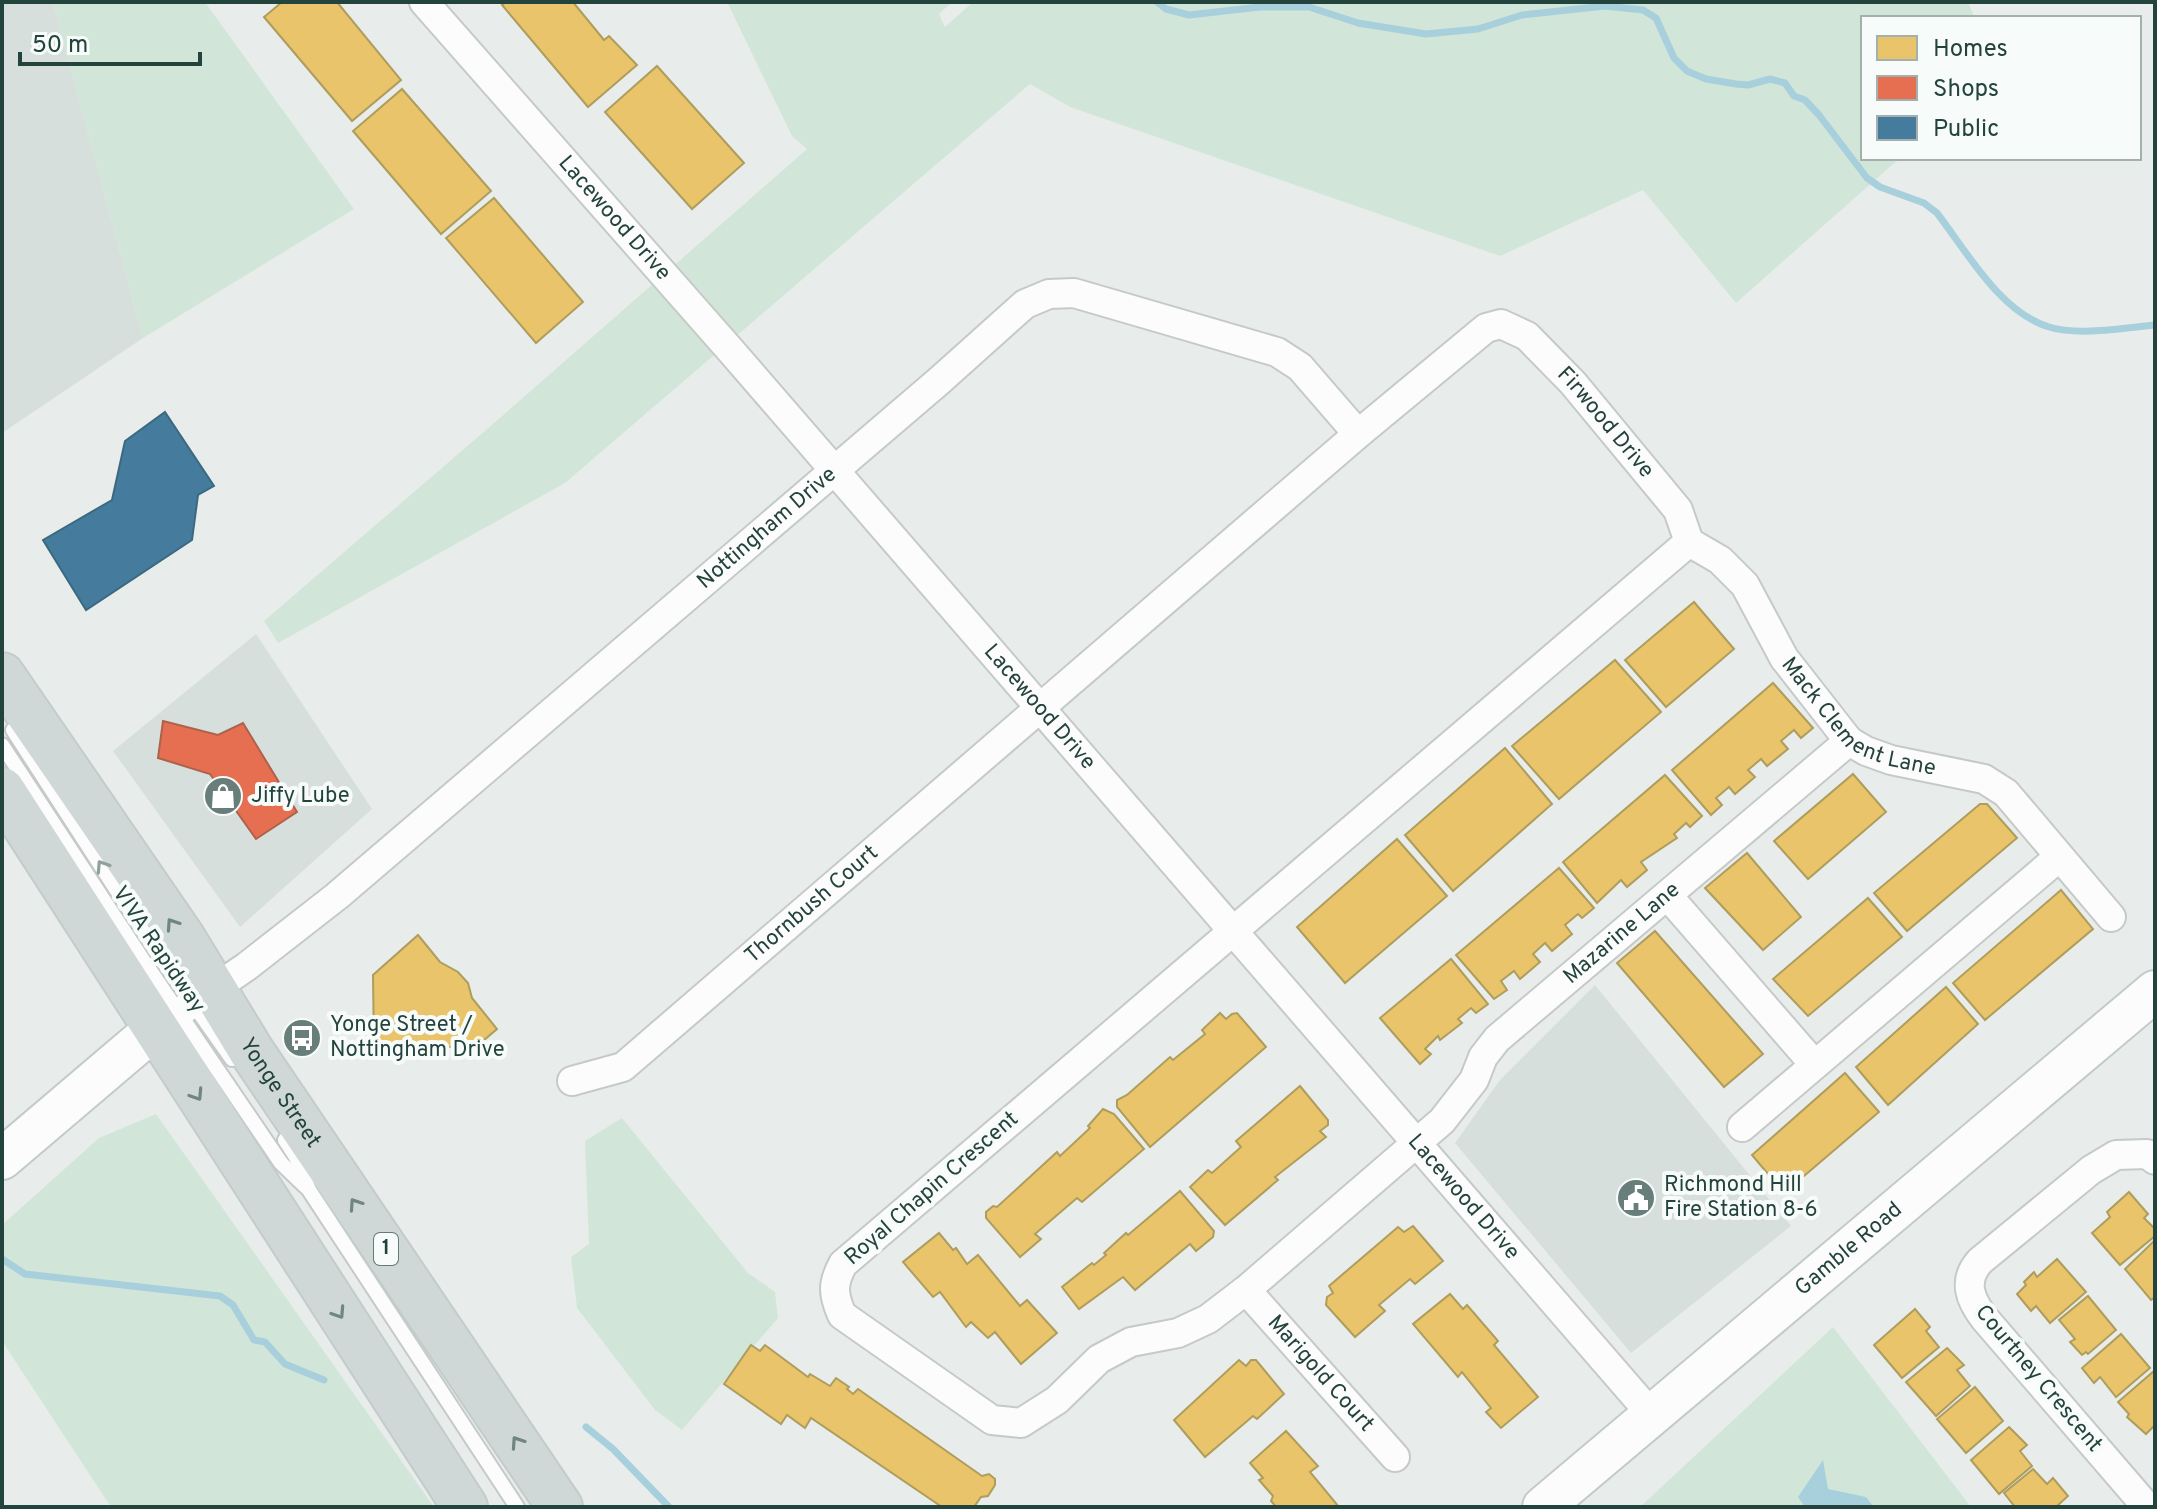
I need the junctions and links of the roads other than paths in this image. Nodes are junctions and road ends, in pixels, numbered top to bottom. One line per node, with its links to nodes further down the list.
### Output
1 (424, 2): 3 (street, Lacewood Drive)
2 (1358, 434): 3 (street, Nottingham Drive); 4 (street, Firwood Drive); 6 (street, Firwood Drive)
3 (834, 470): 6 (street, Lacewood Drive); 16 (street, Nottingham Drive)
4 (1689, 542): 8 (street, Mack Clement Lane); 14 (street)
5 (2, 675): 16 (main road, Yonge Street / 1, one-way to 5)
6 (1041, 709): 14 (street, Lacewood Drive); 19 (street, Thornbush Court)
7 (2, 713): 16 (lane, VIVA Rapidway, one-way to 7)
8 (1849, 741): 11 (street, Mack Clement Lane); 12 (street, Mazarine Lane)
9 (2, 745): 16 (lane, VIVA Rapidway)
10 (2, 790): 16 (main road, Yonge Street / 1)
11 (2059, 857): 13 (street, Mack Clement Lane); 17 (street)
12 (1668, 896): 17 (street); 22 (street, Mazarine Lane)
13 (2111, 917)
14 (1232, 931): 22 (street, Lacewood Drive); 26 (street, Royal Chapin Crescent)
15 (2155, 991): 27 (main road, Gamble Road)
16 (185, 1009): 18 (lane, VIVA Rapidway); 23 (main road); 25 (lane, VIVA Rapidway); 29 (main road, Yonge Street / 1, one-way to 29); 31 (main road, Yonge Street / 1, one-way to 16)
17 (1814, 1064): 21 (street)
18 (242, 1075)
19 (572, 1081)
20 (273, 1122): 25 (lane, VIVA Rapidway)
21 (1742, 1127)
22 (1416, 1142): 26 (street, Royal Chapin Crescent); 27 (street, Lacewood Drive)
23 (2, 1159)
24 (2155, 1160): 33 (street, Courtney Crescent)
25 (309, 1190): 30 (lane, VIVA Rapidway)
26 (1246, 1290): 28 (street, Marigold Court)
27 (1651, 1414): 32 (main road, Gamble Road)
28 (1395, 1457)
29 (465, 1507)
30 (517, 1507)
31 (560, 1507)
32 (1543, 1507)
33 (2147, 1507)

